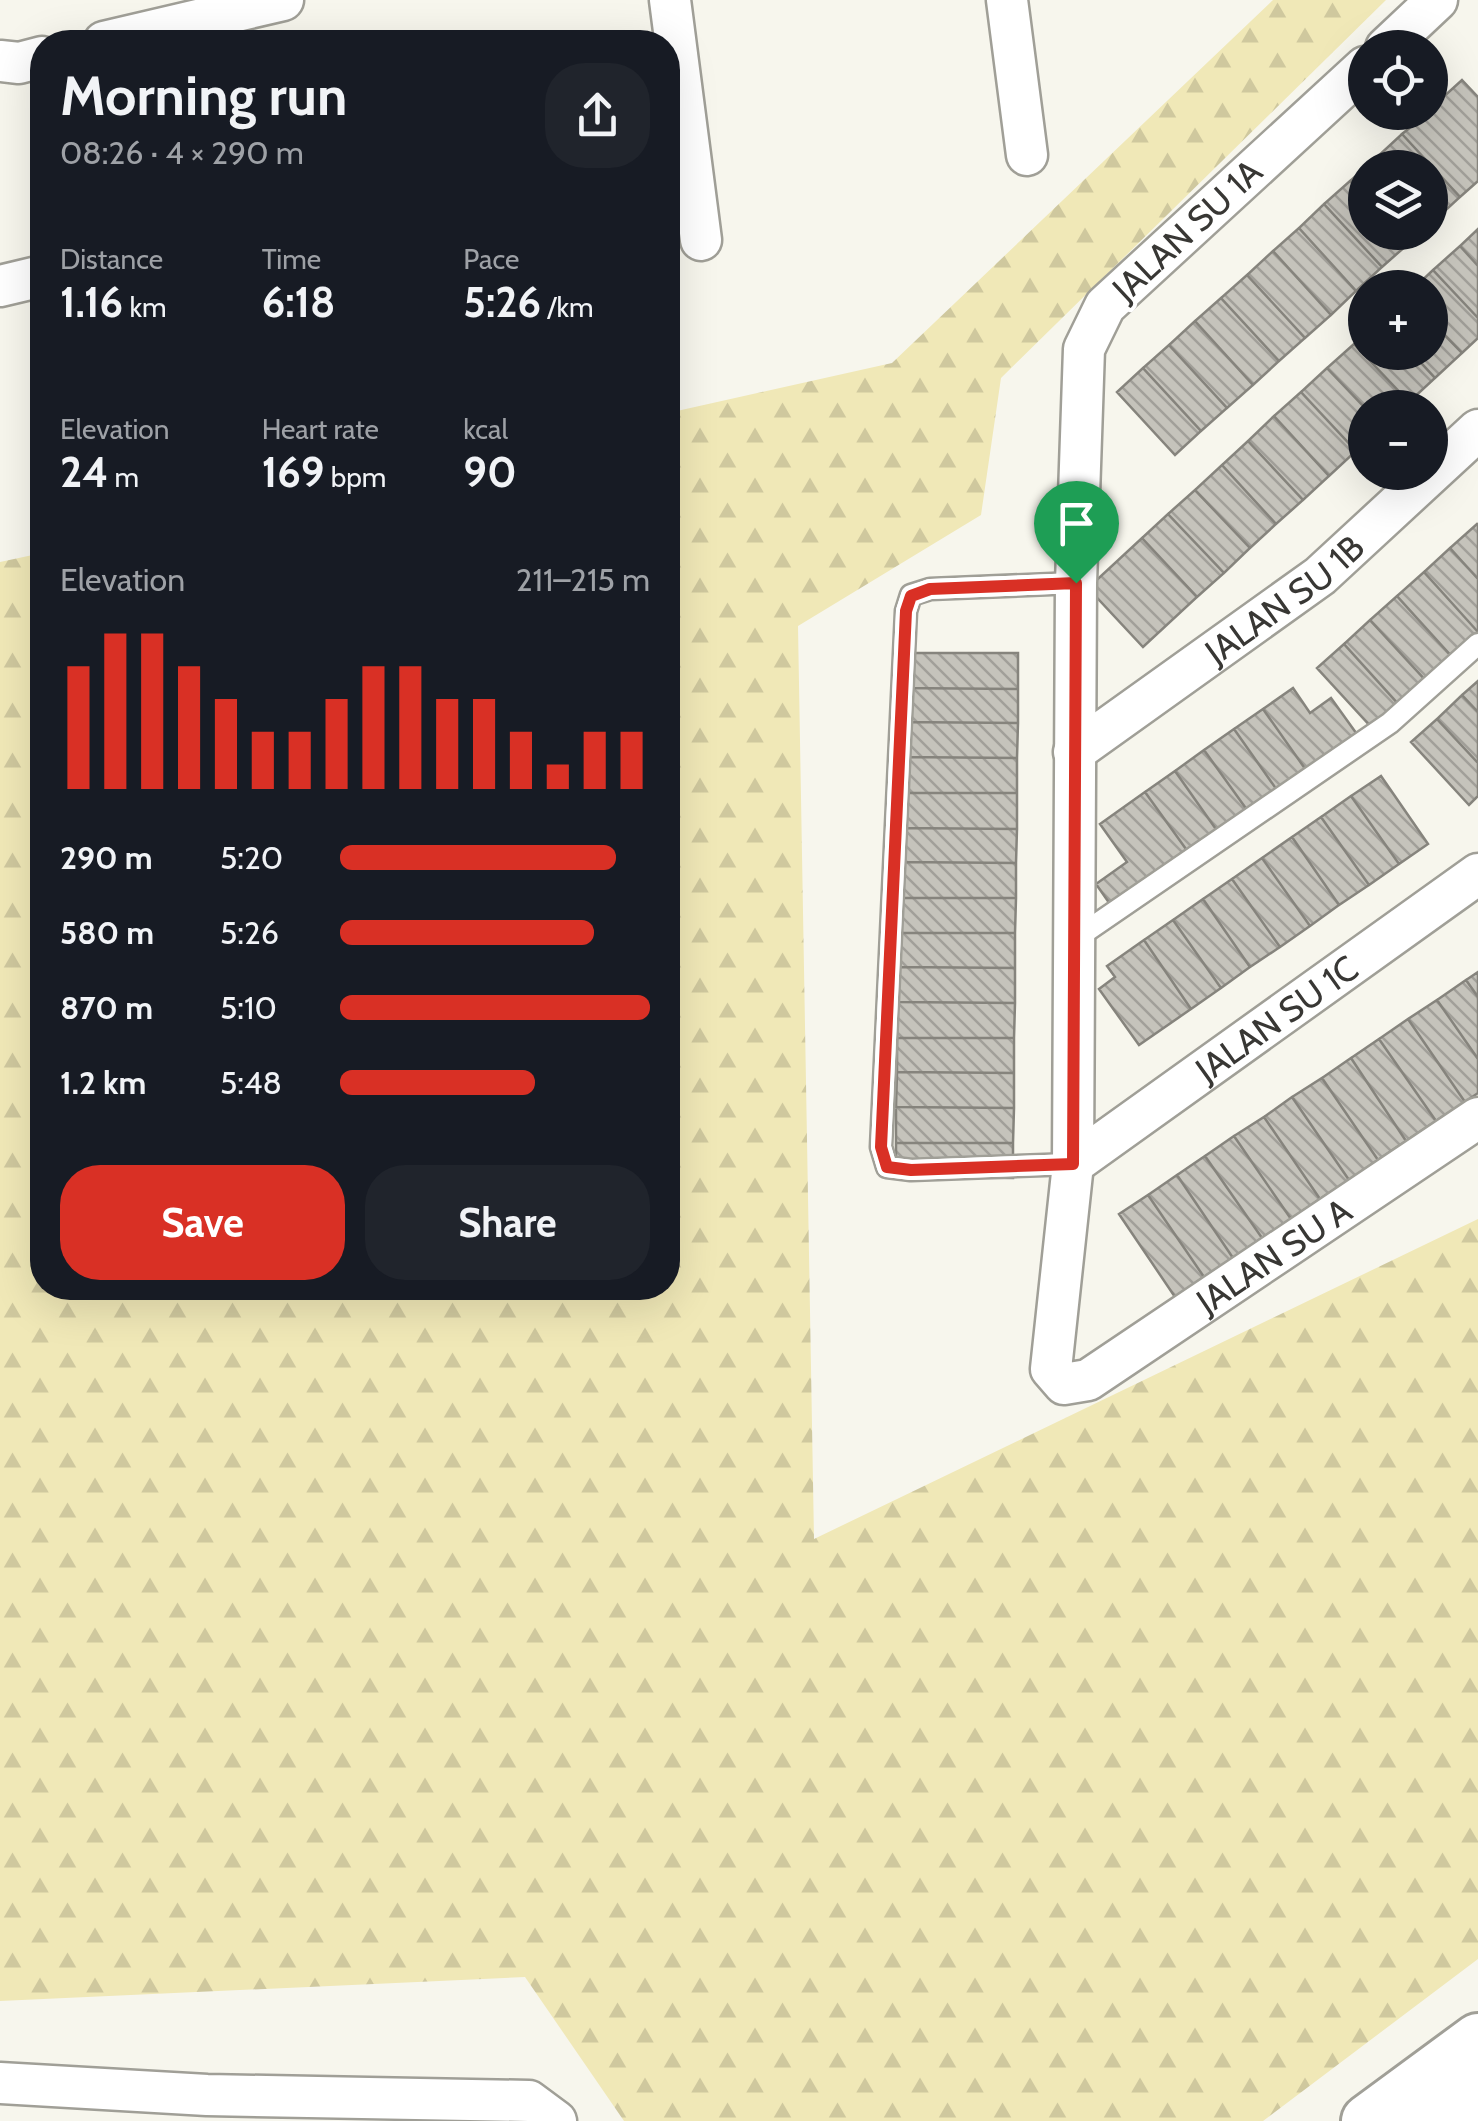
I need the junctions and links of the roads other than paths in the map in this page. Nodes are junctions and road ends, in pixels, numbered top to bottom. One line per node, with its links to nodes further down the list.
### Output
1 (283, 0): 5 (street)
2 (670, 0): 6 (street)
3 (1008, 0): 10 (street)
4 (1437, 0): 7 (street)
5 (155, 30)
6 (672, 30)
7 (1405, 30)
8 (1348, 82): 15 (street, JALAN SU 1A)
9 (680, 138): 11 (street)
10 (1027, 155)
11 (702, 240)
12 (30, 279): 13 (street)
13 (0, 286)
14 (1478, 430): 17 (street, JALAN SU 1B)
15 (1076, 583): 17 (street, JALAN SU 1A); 21 (lane)
16 (1478, 644): 19 (lane)
17 (1074, 752): 19 (street, JALAN SU 1A)
18 (1478, 874): 21 (street, JALAN SU 1C)
19 (1074, 940): 21 (street, JALAN SU 1A)
20 (1478, 1118): 22 (street, JALAN SU A)
21 (1073, 1164): 22 (street, JALAN SU 1A)
22 (1064, 1384)
23 (1478, 2040): 27 (street)
24 (0, 2083): 26 (street)
25 (1478, 2092): 28 (street)
26 (556, 2121)
27 (1368, 2121)
28 (1438, 2121)

